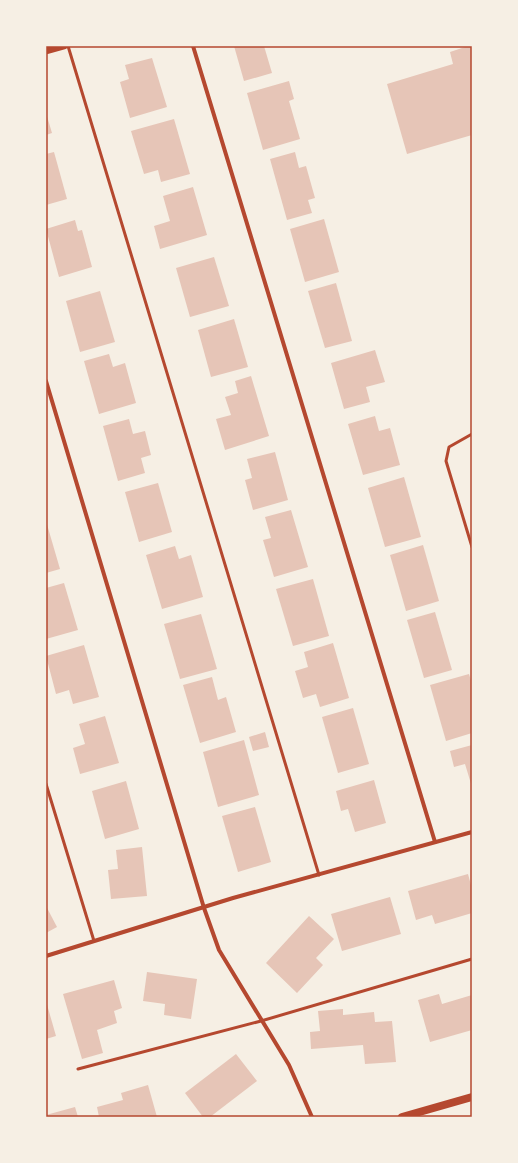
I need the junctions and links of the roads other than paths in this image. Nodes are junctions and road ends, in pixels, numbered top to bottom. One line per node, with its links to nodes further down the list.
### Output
1 (64, 46): 4 (street)
2 (68, 46): 11 (lane)
3 (193, 46): 10 (street)
4 (46, 52)
5 (46, 381): 12 (street)
6 (472, 434): 7 (lane)
7 (472, 547)
8 (46, 784): 13 (lane)
9 (472, 832): 10 (street)
10 (434, 842): 11 (street)
11 (319, 875): 12 (street)
12 (204, 908): 13 (street); 16 (street)
13 (94, 941): 14 (street)
14 (46, 956)
15 (472, 959): 16 (lane)
16 (261, 1021): 17 (lane); 19 (street)
17 (78, 1069)
18 (472, 1097): 20 (main road)
19 (312, 1117)
20 (402, 1117)

